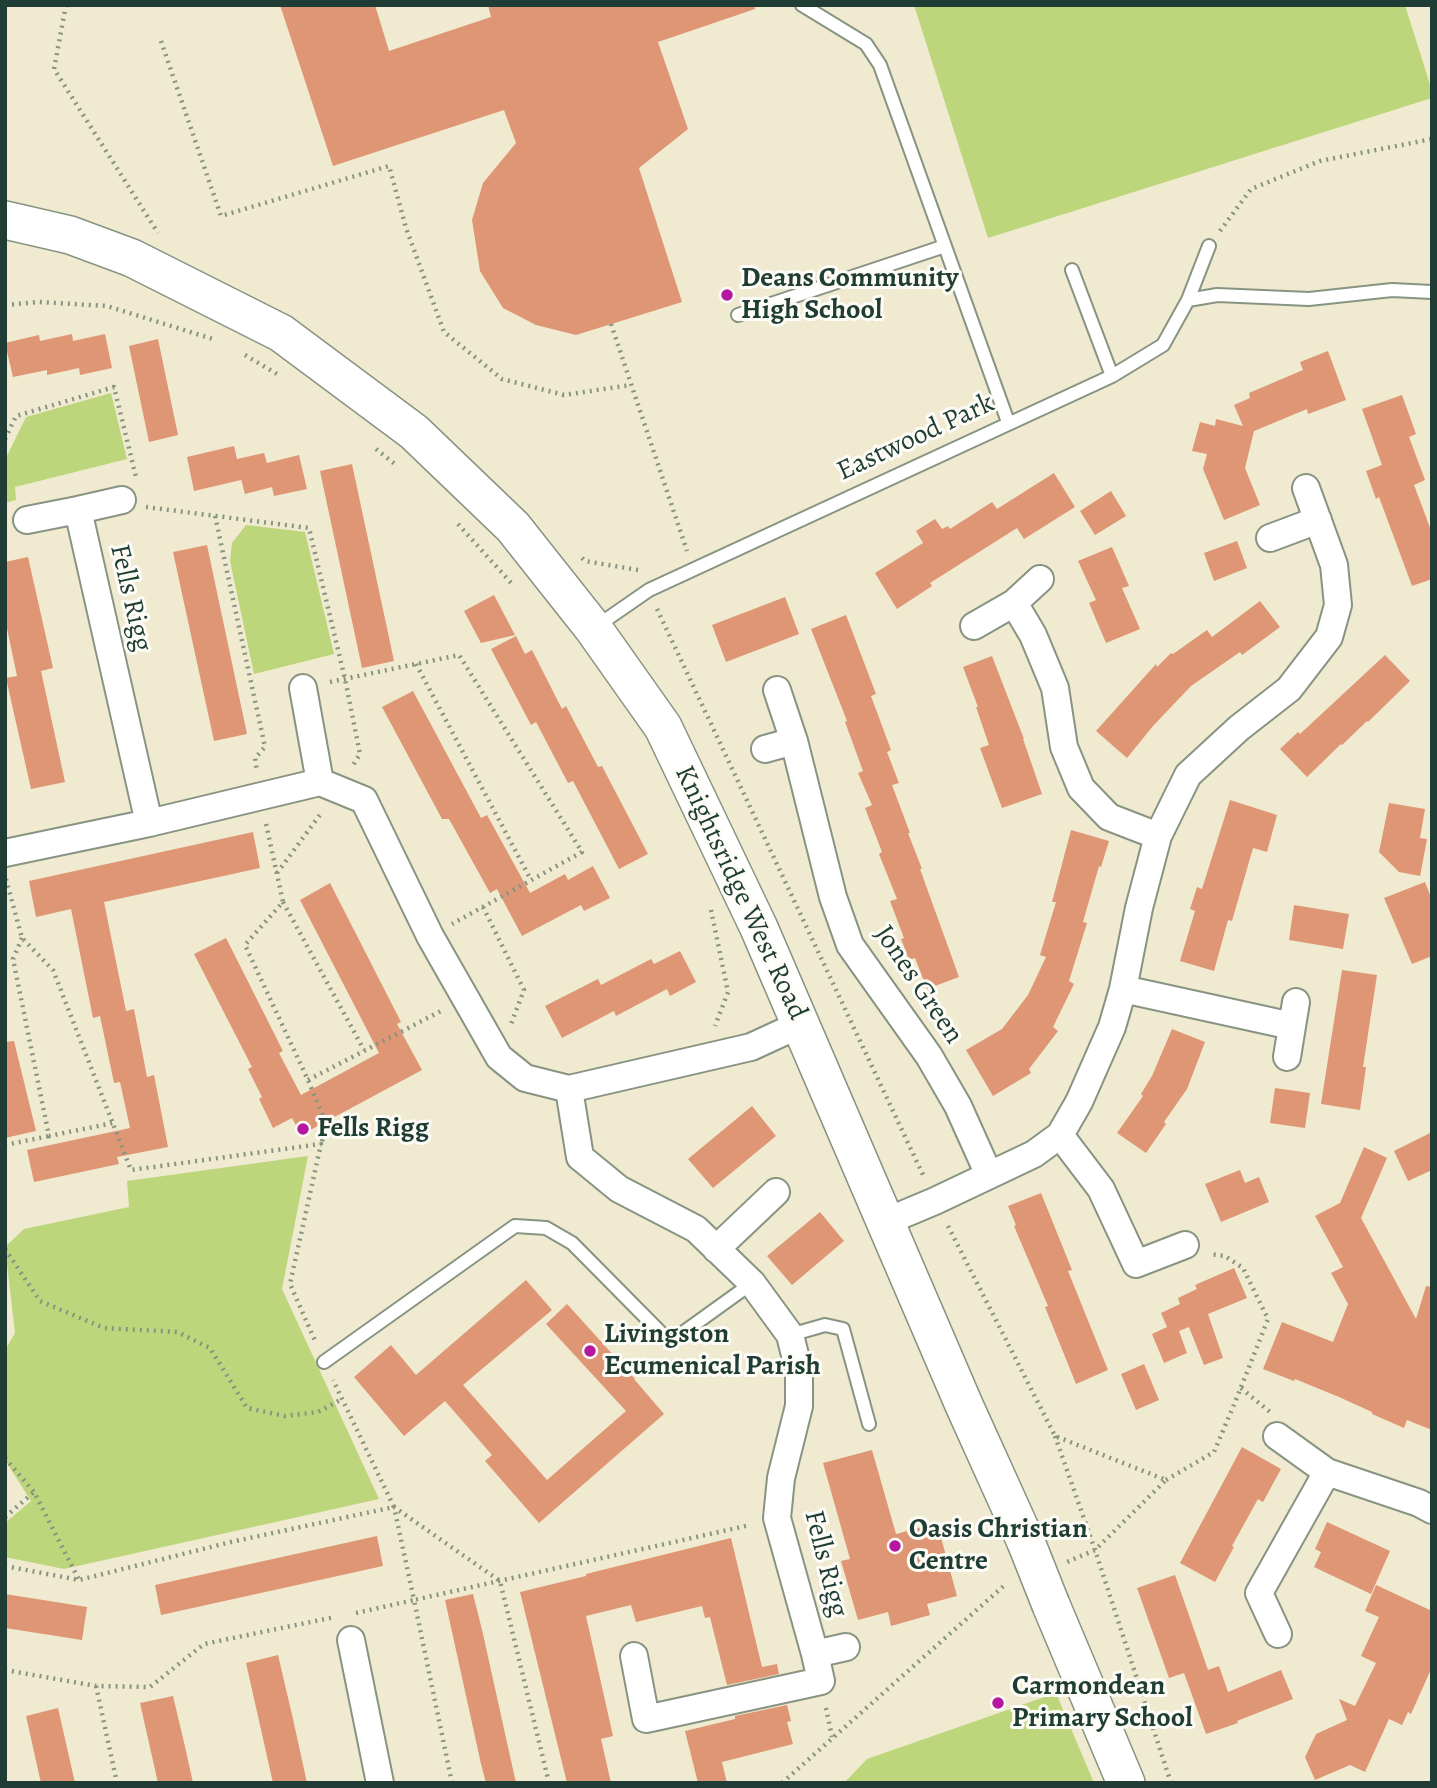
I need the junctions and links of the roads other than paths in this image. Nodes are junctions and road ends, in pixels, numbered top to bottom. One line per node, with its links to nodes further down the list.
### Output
1 (802, 5): 5 (lane)
2 (5, 194): 4 (street, Knightsridge West Road)
3 (5, 220): 4 (street, Knightsridge West Road)
4 (70, 234): 22 (street, Knightsridge West Road)
5 (945, 246): 10 (lane); 12 (lane)
6 (1209, 246): 9 (lane, Eastwood Park)
7 (1072, 270): 11 (lane)
8 (1432, 292): 9 (lane)
9 (1188, 300): 11 (lane, Eastwood Park)
10 (738, 315)
11 (1112, 376): 12 (lane, Eastwood Park)
12 (1007, 422): 22 (lane, Eastwood Park)
13 (1306, 488): 17 (street)
14 (134, 496): 15 (street)
15 (78, 510): 16 (street); 28 (street, Fells Rigg)
16 (27, 520)
17 (1318, 520): 18 (street); 29 (street)
18 (1270, 538)
19 (1040, 579): 20 (street)
20 (1014, 603): 21 (street); 29 (street)
21 (974, 626)
22 (593, 628): 32 (street, Knightsridge West Road)
23 (303, 688): 27 (street)
24 (777, 690): 25 (street, Jones Green)
25 (794, 741): 26 (street); 36 (street, Jones Green)
26 (765, 749)
27 (330, 785): 28 (street); 34 (street)
28 (149, 822): 30 (street)
29 (1158, 836): 31 (street)
30 (5, 853)
31 (1123, 989): 33 (street); 35 (street)
32 (801, 1024): 34 (street); 38 (street, Knightsridge West Road)
33 (1287, 1057)
34 (569, 1089): 40 (street, Fells Rigg)
35 (1060, 1135): 36 (street); 39 (street)
36 (989, 1175): 38 (street)
37 (776, 1192): 40 (street)
38 (885, 1222): 54 (street, Knightsridge West Road, bridge)
39 (1185, 1245)
40 (716, 1249): 41 (street, Fells Rigg)
41 (752, 1283): 42 (street, Fells Rigg); 43 (lane)
42 (790, 1335): 44 (lane); 51 (street, Fells Rigg)
43 (324, 1362)
44 (869, 1424)
45 (1277, 1436): 46 (street)
46 (1327, 1472): 47 (street); 48 (street)
47 (1432, 1510)
48 (1278, 1633)
49 (351, 1640): 53 (street)
50 (846, 1647): 51 (street, Fells Rigg)
51 (816, 1654): 52 (street, Fells Rigg)
52 (634, 1656)
53 (380, 1783)
54 (1126, 1783)

